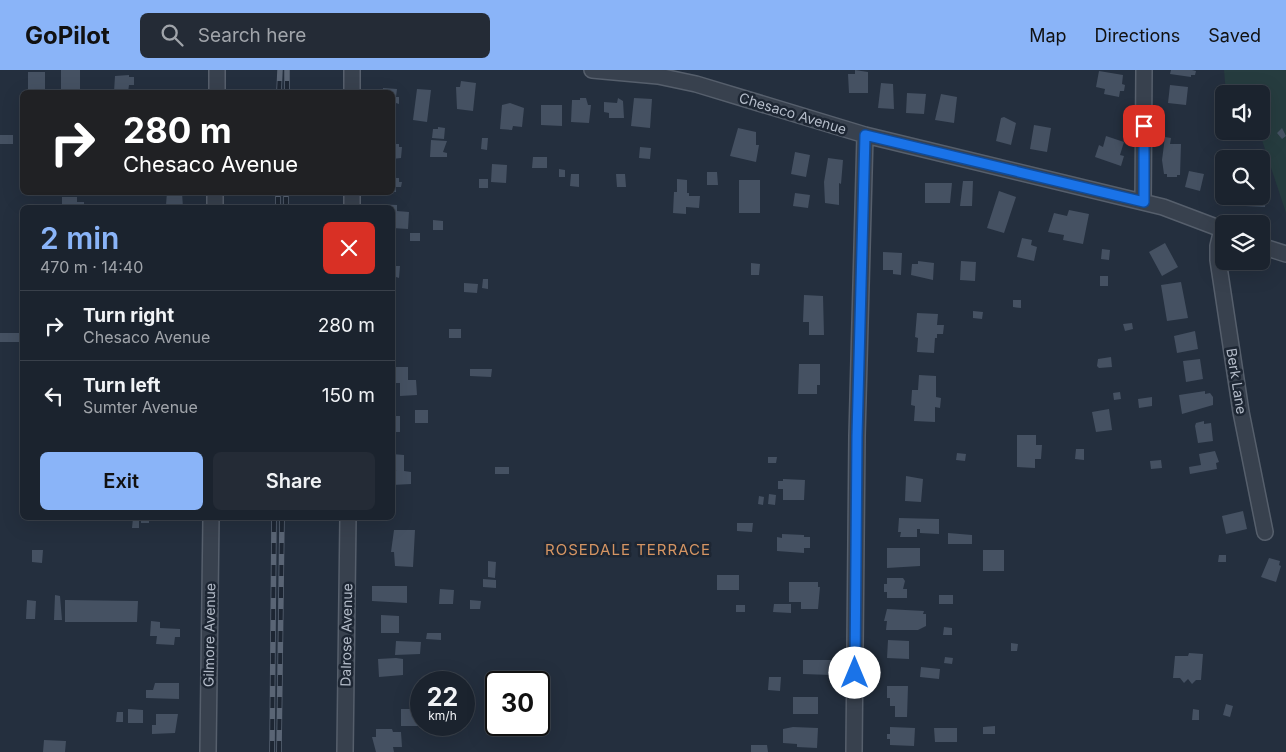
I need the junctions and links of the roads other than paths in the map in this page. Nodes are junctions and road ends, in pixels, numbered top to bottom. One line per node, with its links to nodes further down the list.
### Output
1 (217, 70): 5 (street)
2 (352, 70): 6 (street)
3 (592, 70): 7 (street, Chesaco Avenue)
4 (1144, 70): 8 (street)
5 (217, 90)
6 (352, 90)
7 (865, 135): 8 (street, Chesaco Avenue); 18 (street)
8 (1144, 202): 9 (street, Chesaco Avenue)
9 (1215, 227)
10 (1270, 249): 11 (street)
11 (1286, 254)
12 (1220, 270): 15 (street, Berk Lane)
13 (211, 520): 16 (street, Gilmore Avenue)
14 (348, 520): 17 (street, Dalrose Avenue)
15 (1265, 532)
16 (208, 752)
17 (345, 752)
18 (854, 752)

